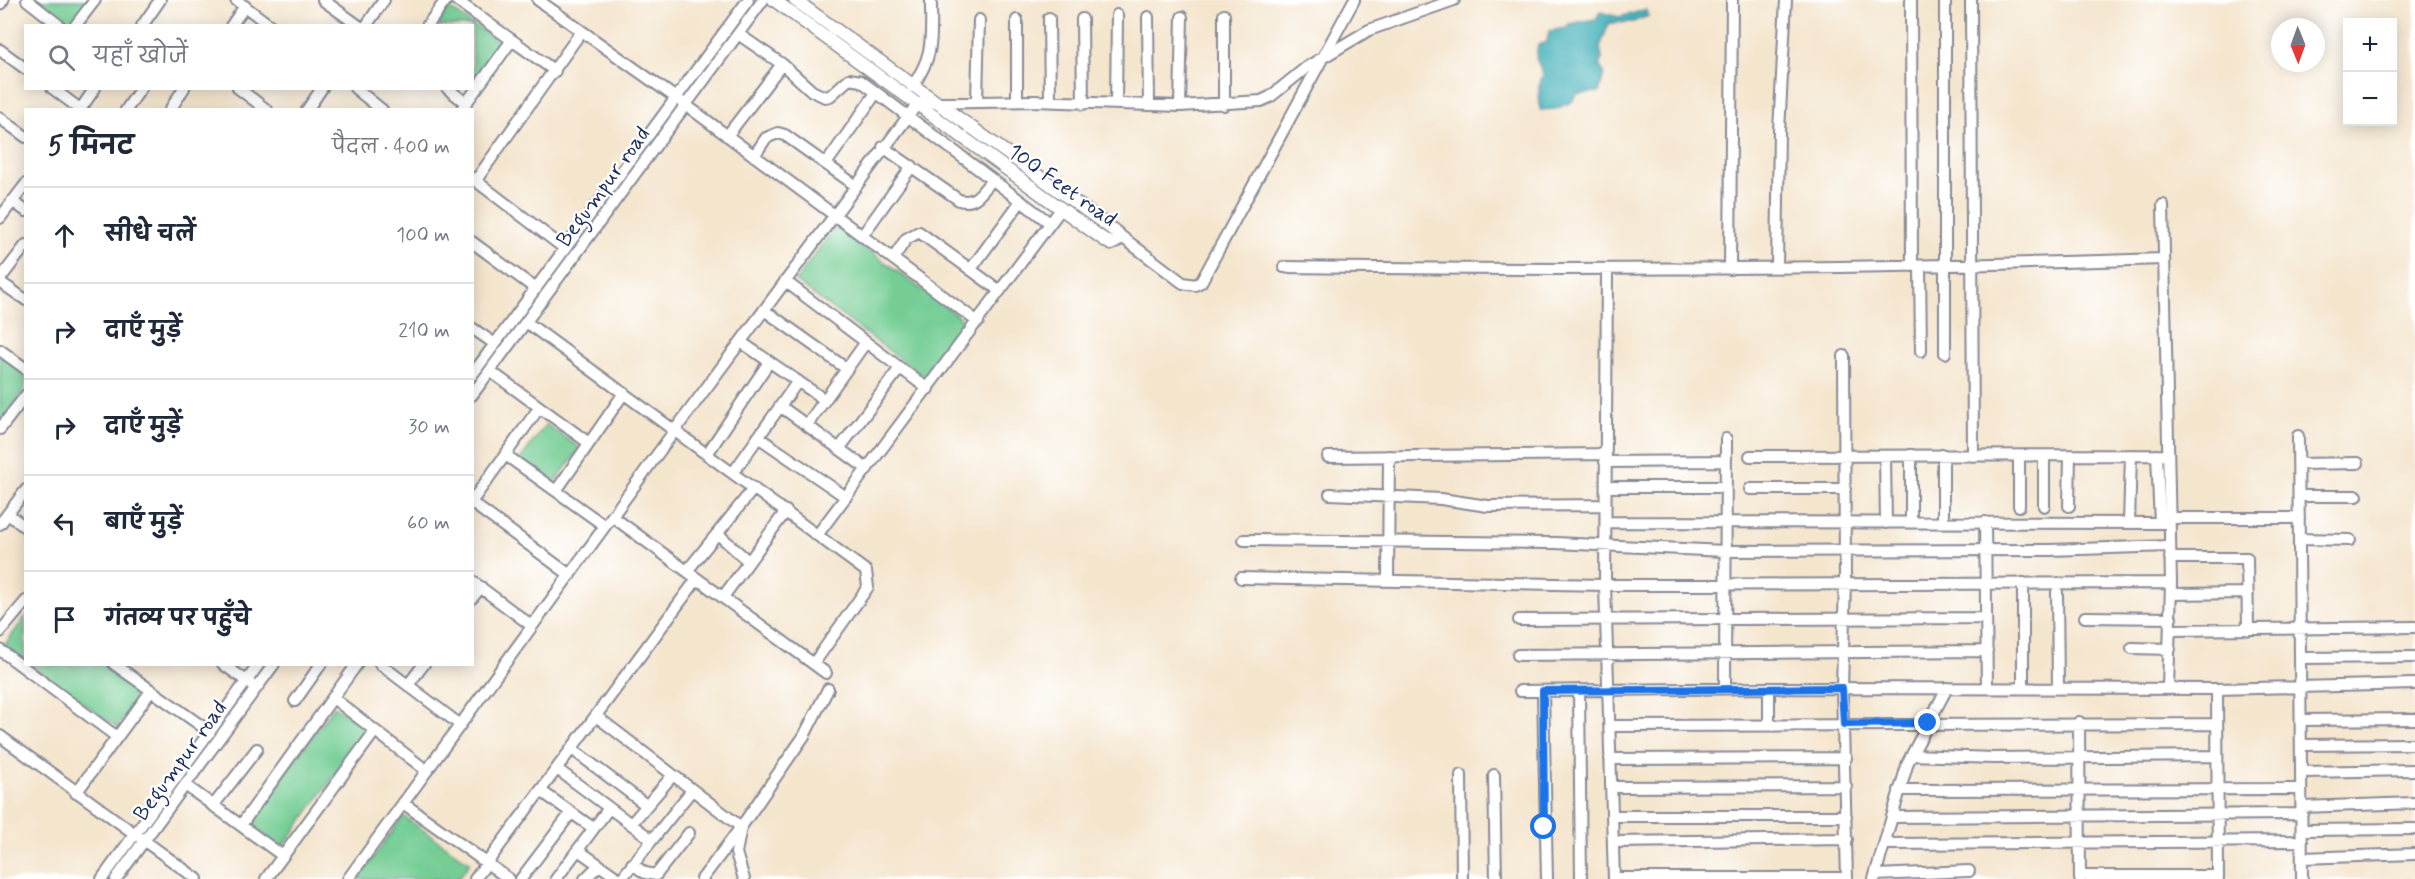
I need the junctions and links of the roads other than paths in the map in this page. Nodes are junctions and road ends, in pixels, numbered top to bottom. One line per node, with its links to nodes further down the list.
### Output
1 (27, 0): 30 (street)
2 (95, 0): 31 (street)
3 (160, 0): 32 (street)
4 (323, 0): 35 (street)
5 (384, 0): 36 (street)
6 (446, 0): 37 (street)
7 (456, 0): 40 (street)
8 (538, 0): 38 (street)
9 (748, 0): 56 (street, Begumpur road)
10 (763, 0): 39 (street, Begumpur road)
11 (774, 0): 61 (street, 100 Feet road)
12 (795, 0): 46 (street, 100 Feet road)
13 (931, 0): 46 (street)
14 (1354, 0): 42 (street)
15 (1454, 0): 42 (street)
16 (1732, 0): 111 (street)
17 (1786, 0): 108 (street)
18 (1911, 0): 104 (street)
19 (1945, 0): 105 (street)
20 (1971, 0): 106 (street)
21 (241, 3): 33 (street); 34 (street)
22 (1117, 15): 63 (street)
23 (1224, 15): 66 (street)
24 (1148, 17): 65 (street)
25 (1182, 17): 68 (street)
26 (1049, 18): 59 (street)
27 (1082, 19): 62 (street)
28 (979, 20): 57 (street)
29 (1017, 20): 58 (street)
30 (57, 24)
31 (77, 24)
32 (146, 24)
33 (232, 24)
34 (268, 24)
35 (356, 24)
36 (367, 24)
37 (429, 24)
38 (581, 32): 45 (street); 56 (street)
39 (738, 34): 43 (street); 64 (street, Begumpur road)
40 (512, 39): 45 (street); 67 (street)
41 (0, 50): 44 (street)
42 (1325, 56): 66 (street); 96 (street)
43 (782, 64): 55 (street); 79 (street)
44 (24, 68)
45 (555, 71): 84 (street)
46 (912, 87): 60 (street, 100 Feet road)
47 (55, 90): 69 (street)
48 (94, 90): 70 (street)
49 (140, 90): 71 (street)
50 (179, 90): 72 (street)
51 (241, 90): 73 (street)
52 (321, 90): 74 (street)
53 (357, 90): 75 (street)
54 (449, 90): 67 (street)
55 (876, 93): 76 (street); 82 (street)
56 (676, 98): 64 (street); 100 (street, Begumpur road)
57 (977, 101): 58 (street); 60 (street)
58 (1017, 101): 59 (street)
59 (1050, 101): 62 (street)
60 (935, 102): 61 (street); 96 (street, 100 Feet road)
61 (918, 103): 76 (street); 91 (street, 100 Feet road)
62 (1083, 104): 63 (street)
63 (1116, 104): 65 (street)
64 (686, 105): 79 (street); 112 (street, Begumpur road)
65 (1149, 105): 68 (street)
66 (1224, 105): 68 (street)
67 (464, 106)
68 (1180, 106)
69 (79, 108)
70 (81, 108)
71 (127, 108)
72 (171, 108)
73 (264, 108)
74 (308, 108)
75 (380, 108)
76 (906, 116): 80 (street); 85 (street)
77 (1, 122): 78 (street)
78 (24, 136)
79 (727, 136): 81 (street)
80 (883, 147): 83 (street); 86 (street)
81 (754, 156): 82 (street); 93 (street)
82 (826, 164): 86 (street)
83 (912, 166): 85 (street); 97 (street)
84 (474, 179): 100 (street)
85 (992, 180): 89 (street)
86 (855, 185): 93 (street)
87 (24, 186): 88 (street)
88 (12, 201): 92 (street); 94 (street)
89 (1021, 201): 95 (street); 109 (street)
90 (2163, 206): 102 (street)
91 (1060, 209): 95 (street); 96 (street, 100 Feet road)
92 (24, 210)
93 (834, 215): 97 (street); 114 (street)
94 (0, 218)
95 (1050, 223): 116 (street)
96 (1118, 234)
97 (862, 236): 101 (street)
98 (474, 243): 115 (street)
99 (24, 248): 113 (street)
100 (564, 248): 103 (street, Begumpur road)
101 (893, 259): 109 (street); 120 (street)
102 (2163, 260): 106 (street); 155 (street)
103 (552, 266): 112 (street); 115 (street, Begumpur road)
104 (1916, 266): 105 (street); 108 (street); 126 (street)
105 (1945, 266): 106 (street); 127 (street)
106 (1971, 266): 161 (street)
107 (1284, 267): 110 (street)
108 (1777, 267): 111 (street)
109 (971, 269): 116 (street)
110 (1607, 269): 111 (street); 166 (street)
111 (1730, 269)
112 (562, 274): 119 (street, Begumpur road)
113 (0, 280): 117 (street)
114 (785, 281): 118 (street); 123 (street)
115 (536, 288): 124 (street, Begumpur road)
116 (1000, 291): 120 (street)
117 (24, 298)
118 (764, 310): 122 (street); 132 (street)
119 (526, 322): 133 (street, Begumpur road); 138 (street)
120 (978, 322): 136 (street)
121 (474, 329): 124 (street)
122 (741, 342): 129 (street); 145 (street)
123 (866, 342): 131 (street); 132 (street)
124 (495, 344): 134 (street, Begumpur road)
125 (0, 350): 130 (street)
126 (1921, 351)
127 (1945, 353)
128 (1844, 356): 159 (street)
129 (769, 362): 135 (street); 151 (street)
130 (24, 368)
131 (900, 368): 136 (street); 150 (street)
132 (847, 369): 140 (street)
133 (490, 371): 137 (street, Begumpur road); 142 (street)
134 (474, 372)
135 (798, 381): 140 (street); 141 (street)
136 (928, 389): 170 (street)
137 (474, 392)
138 (624, 393): 145 (street); 149 (street)
139 (24, 398): 144 (street)
140 (825, 400): 143 (street)
141 (780, 406): 143 (street); 147 (street)
142 (539, 408): 149 (street); 156 (street)
143 (807, 425): 150 (street)
144 (0, 429)
145 (675, 430): 151 (street); 192 (street)
146 (2298, 436): 169 (street)
147 (758, 438): 171 (street); 183 (street)
148 (1726, 440): 167 (street)
149 (589, 443): 177 (street)
150 (839, 449): 170 (street)
151 (707, 454): 171 (street)
152 (1911, 455): 153 (street); 160 (street); 200 (street)
153 (1943, 455): 161 (street); 195 (street)
154 (2131, 455): 155 (street); 164 (street); 201 (street)
155 (2163, 455): 197 (street)
156 (507, 456): 177 (street); 184 (street)
157 (1389, 456): 165 (street); 166 (street); 180 (street)
158 (1750, 456): 159 (street)
159 (1845, 456): 160 (street); 176 (street)
160 (1885, 456): 199 (street)
161 (1973, 456): 162 (street)
162 (2019, 456): 163 (street); 187 (street)
163 (2044, 456): 164 (street); 188 (street)
164 (2070, 456): 189 (street)
165 (1328, 457)
166 (1605, 458): 167 (street); 172 (street)
167 (1726, 461): 173 (street)
168 (2358, 463): 169 (street)
169 (2299, 464): 181 (street)
170 (867, 469): 183 (street)
171 (733, 472): 174 (street)
172 (1606, 487): 173 (street); 186 (street)
173 (1726, 487): 203 (street)
174 (754, 488): 190 (street); 206 (street)
175 (1750, 489): 176 (street)
176 (1845, 489): 198 (street)
177 (556, 491): 205 (street)
178 (24, 493): 191 (street)
179 (1330, 494): 180 (street)
180 (1389, 495): 186 (street); 211 (street)
181 (2299, 496): 182 (street); 193 (street)
182 (2357, 496)
183 (846, 497): 207 (street)
184 (474, 499)
185 (474, 503): 220 (street)
186 (1606, 505): 194 (street)
187 (2019, 506)
188 (2044, 506)
189 (2069, 506)
190 (786, 511): 207 (street); 218 (street)
191 (8, 514): 202 (street); 204 (street)
192 (613, 517): 205 (street); 219 (street)
193 (2299, 518): 197 (street); 208 (street)
194 (1607, 522): 203 (street); 213 (street)
195 (1942, 522): 196 (street); 200 (street)
196 (1985, 522): 201 (street); 215 (street)
197 (2166, 522): 201 (street); 212 (street)
198 (1845, 523): 199 (street); 203 (street); 214 (street)
199 (1886, 523): 200 (street)
200 (1911, 523)
201 (2129, 523)
202 (0, 524)
203 (1726, 524): 216 (street)
204 (24, 526)
205 (605, 526): 220 (street)
206 (718, 534): 218 (street); 219 (street)
207 (818, 534): 258 (street)
208 (2299, 539): 210 (street); 246 (street)
209 (1244, 540): 211 (street)
210 (2350, 540)
211 (1389, 541): 213 (street); 223 (street)
212 (2170, 546): 215 (street); 217 (street)
213 (1607, 547): 216 (street); 229 (street)
214 (1845, 549): 215 (street); 216 (street); 224 (street)
215 (1985, 549): 225 (street)
216 (1725, 551): 228 (street)
217 (2170, 558): 230 (street); 232 (street)
218 (749, 562): 233 (street)
219 (687, 571): 222 (street)
220 (570, 575): 242 (street)
221 (1241, 578): 223 (street)
222 (698, 579): 233 (street); 290 (street)
223 (1388, 581): 229 (street)
224 (1845, 582): 225 (street); 228 (street); 236 (street)
225 (1986, 583): 226 (street); 237 (street)
226 (2023, 583): 230 (street); 277 (street)
227 (477, 584): 242 (street)
228 (1725, 584): 229 (street); 239 (street)
229 (1605, 585): 241 (street)
230 (2171, 588): 232 (street); 238 (street)
231 (2057, 592): 278 (street)
232 (2248, 593): 245 (street)
233 (723, 597): 258 (street)
234 (24, 603): 247 (street)
235 (2085, 617): 238 (street)
236 (1844, 618): 237 (street); 239 (street); 251 (street)
237 (1986, 618): 252 (street)
238 (2171, 618): 244 (street)
239 (1725, 619): 241 (street); 254 (street)
240 (1519, 620): 241 (street)
241 (1607, 620): 253 (street)
242 (532, 626): 295 (street)
243 (2415, 627): 246 (street)
244 (2171, 630): 245 (street); 249 (street)
245 (2248, 630): 246 (street)
246 (2300, 630): 257 (street)
247 (0, 632)
248 (2132, 648): 249 (street)
249 (2170, 649): 279 (street)
250 (0, 650): 303 (street)
251 (1844, 651): 252 (street); 254 (street); 274 (street)
252 (1987, 651): 276 (street)
253 (1608, 652): 254 (street); 255 (street); 282 (street)
254 (1725, 652): 272 (street)
255 (1518, 655)
256 (2415, 657): 257 (street)
257 (2300, 658): 280 (street)
258 (814, 663): 267 (street)
259 (117, 666): 285 (street)
260 (226, 666): 268 (street)
261 (258, 666): 268 (street, Begumpur road)
262 (273, 666): 271 (street, Begumpur road)
263 (320, 666): 289 (street)
264 (356, 666): 288 (street)
265 (383, 666): 270 (street)
266 (422, 666): 270 (street)
267 (826, 673)
268 (247, 681): 271 (street); 301 (street, Begumpur road)
269 (2415, 684): 280 (street)
270 (408, 685): 295 (street)
271 (257, 688): 320 (street, Begumpur road)
272 (1725, 688): 273 (street); 282 (street)
273 (1769, 688): 274 (street); 298 (street)
274 (1842, 688): 275 (street); 296 (street)
275 (1947, 688): 276 (street); 294 (street)
276 (1987, 688): 277 (street)
277 (2023, 688): 278 (street)
278 (2058, 688): 279 (street)
279 (2168, 688): 283 (street)
280 (2301, 688): 283 (street); 292 (street)
281 (828, 689): 344 (street)
282 (1610, 689): 284 (street); 299 (street)
283 (2217, 689): 297 (street)
284 (1579, 690): 287 (street); 385 (street)
285 (151, 691): 301 (street); 303 (street)
286 (1520, 691): 287 (street)
287 (1543, 691): 384 (street)
288 (333, 699): 300 (street); 343 (street)
289 (295, 701)
290 (596, 716): 307 (street); 317 (street)
291 (2415, 718): 292 (street)
292 (2301, 720): 305 (street)
293 (2079, 722): 294 (street); 297 (street); 311 (street)
294 (1928, 723): 296 (street); 308 (street)
295 (459, 724): 315 (street)
296 (1844, 724): 298 (street); 310 (street)
297 (2217, 724): 309 (street)
298 (1769, 725): 299 (street)
299 (1610, 726): 312 (street)
300 (375, 731): 315 (street); 358 (street)
301 (210, 732): 349 (street, Begumpur road)
302 (0, 736): 329 (street)
303 (117, 737): 329 (street)
304 (2415, 744): 305 (street)
305 (2301, 745): 316 (street)
306 (256, 749): 332 (street)
307 (572, 749): 313 (street); 333 (street)
308 (1912, 755): 311 (street); 326 (street)
309 (2217, 756): 311 (street); 323 (street)
310 (1846, 758): 312 (street); 321 (street)
311 (2079, 758): 327 (street)
312 (1610, 759): 322 (street)
313 (557, 768): 328 (street); 334 (street)
314 (2415, 770): 316 (street)
315 (427, 771): 330 (street)
316 (2301, 772): 324 (street)
317 (673, 775): 325 (street); 333 (street)
318 (1461, 775): 382 (street)
319 (1494, 775): 383 (street)
320 (185, 785): 332 (street); 349 (street, Begumpur road)
321 (1845, 786): 322 (street); 339 (street)
322 (1611, 787): 338 (street)
323 (2218, 789): 324 (street); 327 (street); 337 (street)
324 (2301, 789): 335 (street)
325 (692, 790): 344 (street); 350 (street)
326 (1899, 790): 327 (street); 341 (street)
327 (2079, 790): 340 (street)
328 (541, 791): 336 (street); 360 (street)
329 (76, 793): 349 (street)
330 (403, 803): 360 (street); 373 (street)
331 (2415, 803): 335 (street)
332 (213, 806): 343 (street)
333 (646, 806): 342 (street)
334 (609, 807): 342 (street); 345 (street)
335 (2302, 810): 337 (street); 348 (street)
336 (572, 813): 345 (street); 376 (street)
337 (2218, 814): 340 (street); 353 (street)
338 (1613, 816): 339 (street); 352 (street)
339 (1846, 816): 351 (street)
340 (2079, 816): 341 (street); 354 (street)
341 (1892, 817): 355 (street)
342 (631, 824): 350 (street)
343 (241, 825): 358 (street)
344 (741, 827): 380 (street); 381 (street)
345 (593, 828): 356 (street)
346 (2415, 829): 348 (street)
347 (688, 833): 361 (street)
348 (2302, 836): 353 (street); 359 (street)
349 (140, 837): 369 (street, Begumpur road); 370 (street, Begumpur road); 371 (street)
350 (651, 839): 361 (street)
351 (1846, 839): 352 (street); 366 (street)
352 (1614, 842): 365 (street)
353 (2218, 842): 354 (street); 368 (street)
354 (2080, 843): 355 (street); 367 (street)
355 (1885, 844): 364 (street)
356 (578, 850): 362 (street); 377 (street)
357 (2415, 854): 359 (street)
358 (283, 856): 372 (street)
359 (2302, 858): 386 (street)
360 (487, 863): 374 (street); 375 (street)
361 (633, 864): 379 (street)
362 (599, 865): 378 (street); 379 (street)
363 (1969, 871): 364 (street)
364 (1875, 877)
365 (1614, 878): 366 (street)
366 (1847, 878)
367 (2080, 878): 368 (street)
368 (2218, 878)
369 (102, 879)
370 (116, 879)
371 (197, 879)
372 (266, 879)
373 (348, 879)
374 (476, 879)
375 (509, 879)
376 (521, 879)
377 (556, 879)
378 (585, 879)
379 (620, 879)
380 (702, 879)
381 (744, 879)
382 (1462, 879)
383 (1496, 879)
384 (1547, 879)
385 (1581, 879)
386 (2302, 879)

